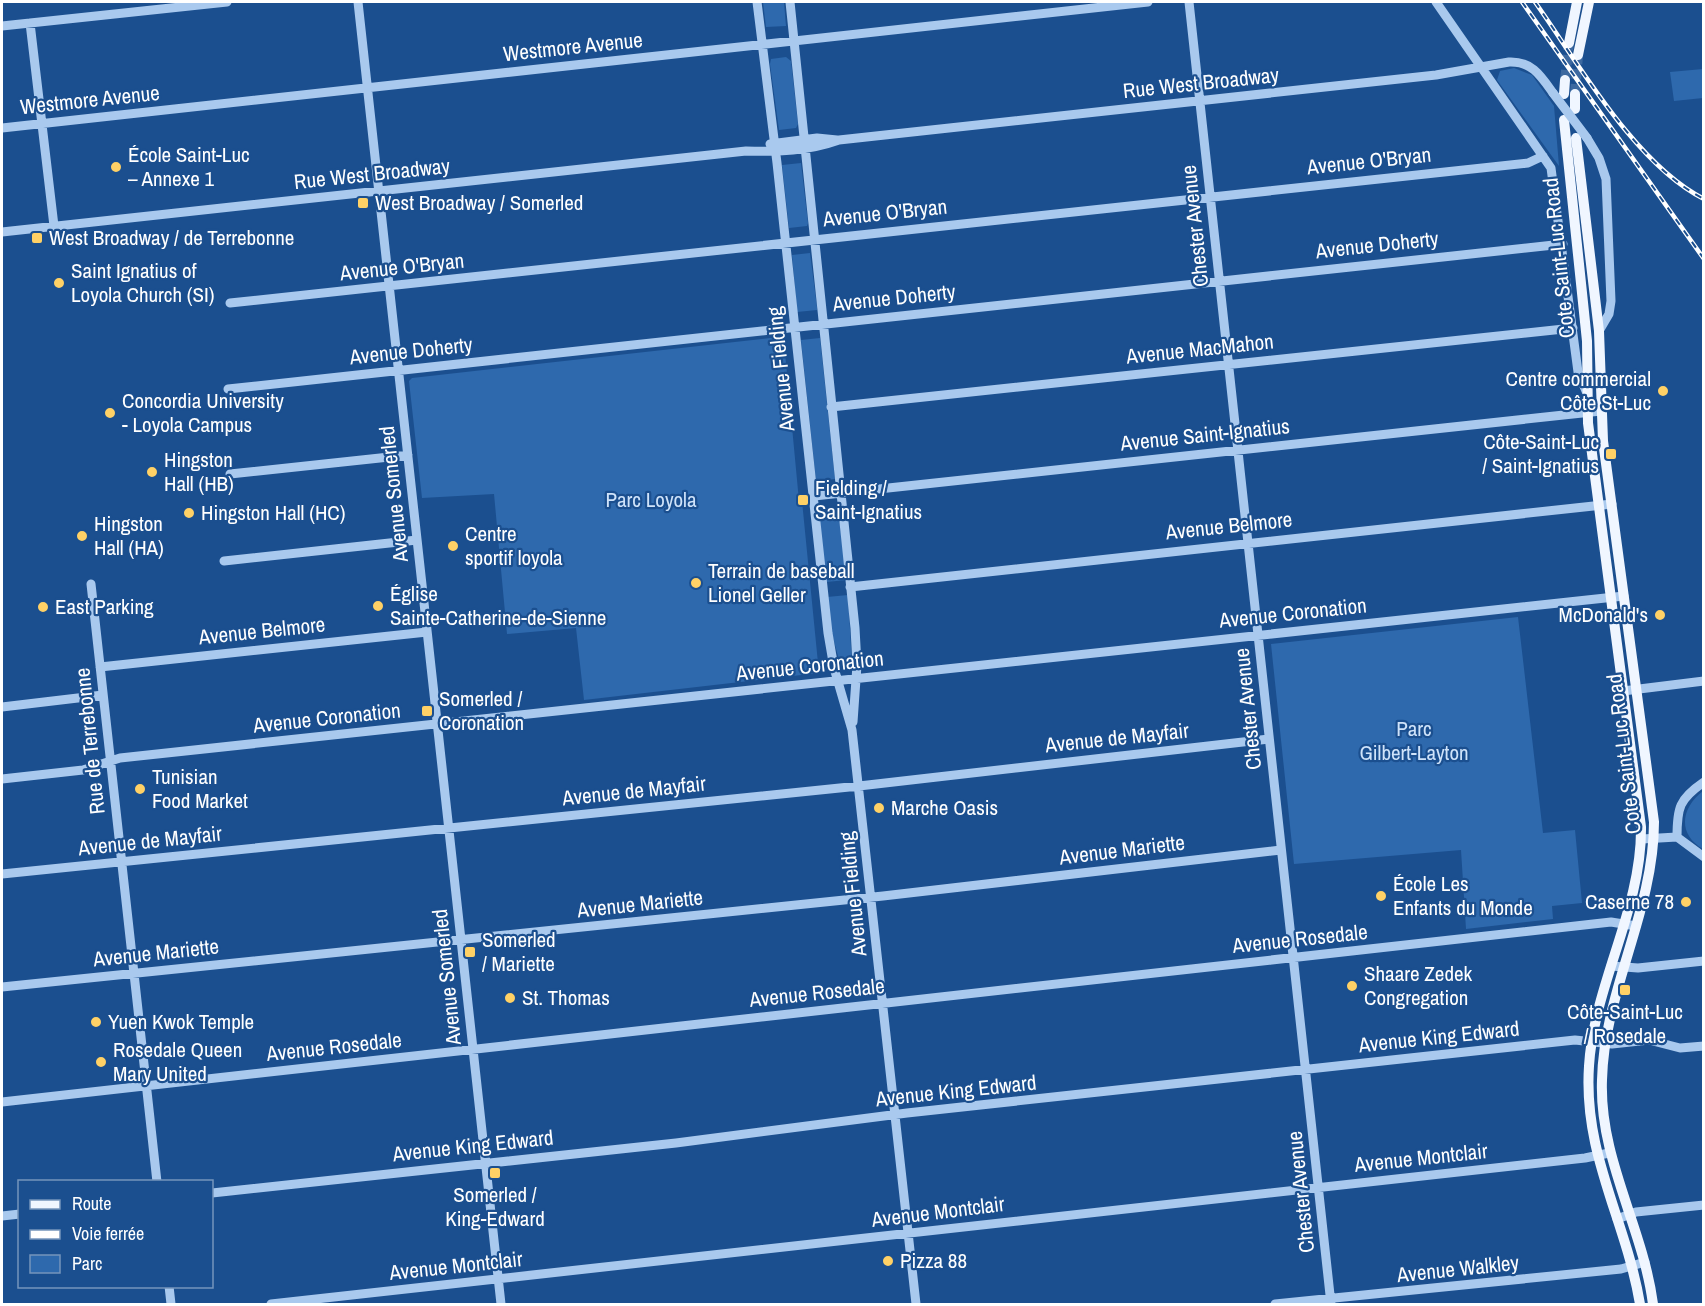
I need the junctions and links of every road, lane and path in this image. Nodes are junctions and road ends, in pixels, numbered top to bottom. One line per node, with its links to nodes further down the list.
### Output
1 (227, 2): 10 (street)
2 (358, 2): 18 (street, Avenue Somerled)
3 (757, 2): 14 (street, Avenue Fielding)
4 (790, 2): 12 (street, Avenue Fielding)
5 (1148, 2): 12 (street, Westmore Avenue)
6 (1189, 2): 20 (street, Chester Avenue)
7 (1436, 2): 16 (street, Cote Saint-Luc Road)
8 (1577, 2): 13 (main road)
9 (1589, 2): 15 (main road)
10 (30, 23): 11 (street); 23 (street)
11 (2, 26)
12 (794, 40): 14 (street, Westmore Avenue); 26 (street, Avenue Fielding)
13 (1569, 43)
14 (761, 44): 18 (street, Westmore Avenue); 27 (street, Avenue Fielding)
15 (1578, 56)
16 (1483, 68): 19 (street, Rue West Broadway); 20 (street, Rue West Broadway); 28 (street, Cote Saint-Luc Road)
17 (1564, 80): 19 (main road)
18 (368, 88): 23 (street, Westmore Avenue); 29 (street, Avenue Somerled)
19 (1564, 94): 21 (main road); 25 (street, Cote Saint-Luc Road, bridge)
20 (1199, 101): 26 (street, Rue West Broadway); 30 (street, Chester Avenue)
21 (1575, 109)
22 (1564, 120): 46 (main road, Cote Saint-Luc Road)
23 (42, 124): 24 (street, Westmore Avenue); 31 (street)
24 (2, 128)
25 (1582, 138): 42 (main road, Cote Saint-Luc Road); 42 (street, Cote Saint-Luc Road)
26 (804, 144): 27 (street, Rue West Broadway); 33 (street, Avenue Fielding)
27 (774, 148): 29 (street, Rue West Broadway); 34 (street, Avenue Fielding)
28 (1543, 156): 30 (street, Avenue O'Bryan); 35 (street, Cote Saint-Luc Road)
29 (379, 191): 31 (street, Rue West Broadway); 37 (street, Avenue Somerled)
30 (1210, 196): 33 (street, Avenue O'Bryan); 36 (street, Chester Avenue)
31 (54, 226): 32 (street, Rue West Broadway)
32 (2, 232)
33 (813, 239): 34 (street, Avenue O'Bryan); 39 (street, Avenue Fielding)
34 (786, 242): 37 (street, Avenue O'Bryan); 40 (street, Avenue Fielding)
35 (1563, 244): 36 (street, Avenue Doherty); 41 (street, Cote Saint-Luc Road)
36 (1220, 280): 39 (street, Avenue Doherty); 43 (street, Chester Avenue)
37 (390, 286): 38 (street, Avenue O'Bryan); 44 (street, Avenue Somerled)
38 (230, 303)
39 (822, 324): 40 (street, Avenue Doherty); 47 (street, Avenue Fielding)
40 (795, 327): 44 (street, Avenue Doherty); 54 (street, Avenue Fielding)
41 (1573, 328): 43 (street, Avenue MacMahon); 46 (street, Cote Saint-Luc Road)
42 (1599, 331): 48 (main road, Cote Saint-Luc Road)
43 (1228, 364): 47 (street, Avenue MacMahon); 50 (street, Chester Avenue)
44 (399, 370): 45 (street, Avenue Doherty); 51 (street, Avenue Somerled)
45 (228, 389)
46 (1586, 391): 49 (main road, Cote Saint-Luc Road)
47 (831, 407): 53 (street, Avenue Fielding)
48 (1601, 411): 49 (street, Avenue Saint-Ignatius); 55 (main road, Cote Saint-Luc Road)
49 (1587, 413): 50 (street, Avenue Saint-Ignatius); 56 (main road, Cote Saint-Luc Road)
50 (1237, 449): 53 (street, Avenue Saint-Ignatius); 58 (street, Chester Avenue)
51 (408, 455): 52 (street); 57 (street, Avenue Somerled)
52 (230, 474)
53 (840, 493): 54 (street, Avenue Saint-Ignatius); 61 (street, Avenue Fielding)
54 (814, 496): 68 (street, Avenue Fielding)
55 (1612, 504): 56 (street, Avenue Belmore); 62 (main road, Cote Saint-Luc Road)
56 (1598, 505): 58 (street, Avenue Belmore); 63 (main road, Cote Saint-Luc Road)
57 (417, 540): 59 (street); 64 (street, Avenue Somerled)
58 (1248, 542): 61 (street, Avenue Belmore); 65 (street, Chester Avenue)
59 (224, 561)
60 (91, 584): 66 (street, Rue de Terrebonne)
61 (850, 586): 67 (street, Avenue Fielding)
62 (1624, 596): 63 (street, Avenue Coronation); 70 (main road, Cote Saint-Luc Road)
63 (1610, 597): 65 (street, Avenue Coronation); 71 (main road, Cote Saint-Luc Road)
64 (427, 632): 66 (street, Avenue Belmore); 74 (street, Avenue Somerled)
65 (1258, 634): 67 (street, Avenue Coronation); 76 (street, Chester Avenue)
66 (100, 667): 72 (street, Rue de Terrebonne)
67 (856, 679): 68 (street, Avenue Coronation); 75 (street, Avenue Fielding)
68 (838, 681): 74 (street, Avenue Coronation); 75 (street, Avenue Fielding)
69 (1704, 681): 70 (street)
70 (1637, 689): 71 (street); 83 (main road, Cote Saint-Luc Road)
71 (1623, 691): 84 (main road, Cote Saint-Luc Road)
72 (103, 695): 73 (street); 77 (street, Rue de Terrebonne)
73 (2, 707)
74 (436, 724): 77 (street, Avenue Coronation); 81 (street, Avenue Somerled)
75 (852, 730): 80 (street, Avenue Fielding)
76 (1269, 739): 80 (street, Avenue de Mayfair); 85 (street, Chester Avenue)
77 (110, 762): 78 (street, Avenue Coronation); 87 (street, Rue de Terrebonne)
78 (2, 779)
79 (1704, 782): 82 (street)
80 (859, 786): 81 (street, Avenue de Mayfair); 89 (street, Avenue Fielding)
81 (448, 829): 87 (street, Avenue de Mayfair); 92 (street, Avenue Somerled)
82 (1677, 837): 83 (street); 86 (street)
83 (1654, 838): 84 (street); 91 (main road, Cote Saint-Luc Road)
84 (1642, 839): 90 (main road, Cote Saint-Luc Road)
85 (1281, 850): 89 (street, Avenue Mariette); 93 (street, Chester Avenue)
86 (1704, 857)
87 (121, 861): 88 (street, Avenue de Mayfair); 97 (street, Rue de Terrebonne)
88 (2, 874)
89 (871, 897): 92 (street, Avenue Mariette); 99 (street, Avenue Fielding)
90 (1624, 923): 91 (street, Avenue Rosedale); 93 (street, Avenue Rosedale); 95 (main road, Cote Saint-Luc Road)
91 (1636, 926): 96 (main road, Cote Saint-Luc Road)
92 (461, 941): 97 (street, Avenue Mariette); 103 (street, Avenue Somerled)
93 (1293, 958): 99 (street, Avenue Rosedale); 104 (street, Chester Avenue)
94 (1704, 961): 96 (street)
95 (1611, 966): 96 (street); 100 (main road, Cote Saint-Luc Road)
96 (1625, 968): 101 (main road, Cote Saint-Luc Road)
97 (134, 974): 98 (street, Avenue Mariette); 105 (street, Rue de Terrebonne)
98 (2, 987)
99 (883, 1004): 103 (street, Avenue Rosedale); 107 (street, Avenue Fielding)
100 (1592, 1041): 101 (street, Avenue King Edward); 104 (street, Avenue King Edward); 109 (main road, Cote Saint-Luc Road)
101 (1605, 1043): 102 (street, Avenue King Edward); 108 (main road, Cote Saint-Luc Road)
102 (1704, 1046)
103 (473, 1050): 105 (street, Avenue Rosedale); 110 (street, Avenue Somerled)
104 (1305, 1070): 107 (street, Avenue King Edward); 112 (street, Chester Avenue)
105 (146, 1086): 106 (street, Avenue Rosedale); 111 (street, Rue de Terrebonne)
106 (2, 1102)
107 (895, 1115): 110 (street, Avenue King Edward); 119 (street, Avenue Fielding)
108 (1609, 1153): 109 (street, Avenue Montclair); 116 (main road, Cote Saint-Luc Road)
109 (1597, 1156): 112 (street, Avenue Montclair); 118 (main road, Cote Saint-Luc Road)
110 (486, 1163): 113 (street, Avenue King Edward); 122 (street, Avenue Somerled)
111 (158, 1180)
112 (1319, 1187): 119 (street, Avenue Montclair); 124 (street, Chester Avenue)
113 (213, 1193)
114 (1704, 1205): 116 (street)
115 (18, 1214): 117 (street)
116 (1629, 1214): 118 (street); 120 (main road, Cote Saint-Luc Road)
117 (2, 1216)
118 (1617, 1219): 121 (main road, Cote Saint-Luc Road)
119 (908, 1233): 122 (street, Avenue Montclair); 128 (street, Avenue Fielding)
120 (1645, 1262): 121 (street, Avenue Walkley); 131 (main road, Cote Saint-Luc Road)
121 (1632, 1266): 124 (street, Avenue Walkley); 130 (main road, Cote Saint-Luc Road)
122 (499, 1280): 126 (street, Avenue Montclair); 127 (street, Avenue Somerled)
123 (169, 1288): 125 (street)
124 (1330, 1302): 129 (street, Avenue Walkley)
125 (171, 1305)
126 (271, 1305)
127 (501, 1305)
128 (916, 1305)
129 (1275, 1305)
130 (1640, 1305)
131 (1653, 1305)

